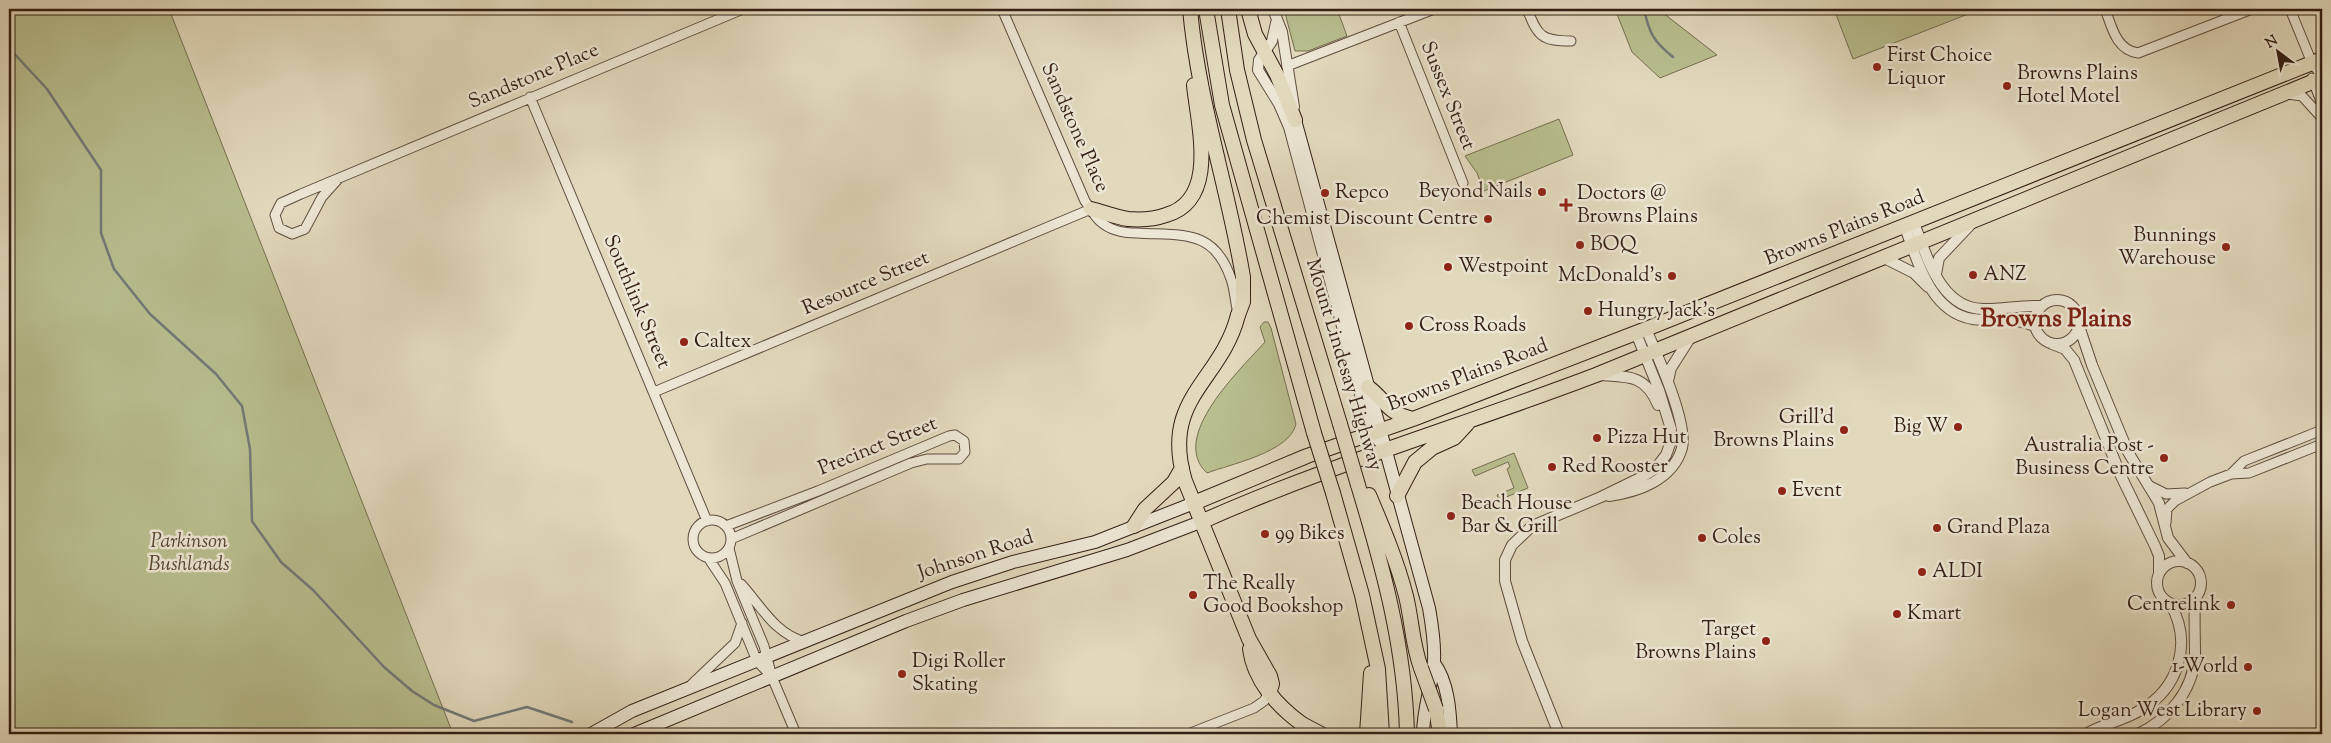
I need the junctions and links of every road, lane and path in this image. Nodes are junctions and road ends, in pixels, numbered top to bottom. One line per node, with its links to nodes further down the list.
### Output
1 (743, 9): 22 (street, Sandstone Place)
2 (1002, 9): 28 (street, Sandstone Place)
3 (1190, 9): 15 (main road)
4 (1206, 9): 78 (main road, bridge)
5 (1228, 9): 56 (main road, Mount Lindesay Highway, bridge)
6 (1248, 9): 17 (main road)
7 (1273, 9): 14 (street, Mount Lindesay Highway)
8 (1434, 9): 13 (street)
9 (1527, 9): 16 (street)
10 (2105, 9): 11 (street)
11 (2252, 9)
12 (2290, 9): 18 (street)
13 (1399, 22): 19 (street); 27 (street, Sussex Street)
14 (1276, 23): 17 (street, Mount Lindesay Highway); 19 (street, Mount Lindesay Highway)
15 (1193, 39): 28 (main road); 36 (main road)
16 (1571, 41)
17 (1264, 51): 25 (main road); 51 (street, Mount Lindesay Highway)
18 (2317, 61): 20 (street); 30 (main road, Browns Plains Road)
19 (1287, 66): 25 (street, Mount Lindesay Highway)
20 (2319, 79): 21 (main road, Browns Plains Road); 23 (street)
21 (2284, 94): 24 (street); 29 (main road, Browns Plains Road)
22 (530, 97): 26 (street, Sandstone Place); 46 (street, Southlink Street)
23 (2322, 104)
24 (2322, 118)
25 (1295, 120): 45 (main road, Mount Lindesay Highway)
26 (339, 178): 26 (street, Sandstone Place)
27 (1463, 183)
28 (1091, 209): 36 (street, Sandstone Place); 46 (street, Resource Street)
29 (1973, 222): 31 (main road, Browns Plains Road); 33 (street)
30 (1910, 225): 31 (street); 39 (main road, Browns Plains Road)
31 (1917, 245): 32 (main road, Browns Plains Road); 33 (street); 34 (street)
32 (1884, 258): 34 (street); 40 (main road, Browns Plains Road)
33 (1936, 275): 35 (street)
34 (1932, 291): 38 (street)
35 (2042, 306): 37 (street); 38 (street)
36 (1238, 315): 54 (main road)
37 (2078, 323): 41 (street); 57 (street)
38 (2035, 326): 41 (street)
39 (1641, 331): 42 (street); 48 (main road, Browns Plains Road)
40 (1693, 334): 42 (main road, Browns Plains Road); 44 (street)
41 (2052, 344): 72 (street)
42 (1650, 352): 43 (main road, Browns Plains Road); 44 (street); 47 (street)
43 (1596, 374): 47 (street); 49 (main road, Browns Plains Road)
44 (1668, 384): 60 (street)
45 (1368, 387): 48 (main road); 51 (main road, Mount Lindesay Highway)
46 (654, 392): 63 (street, Southlink Street)
47 (1666, 415): 60 (street)
48 (1413, 419): 51 (main road, Browns Plains Road)
49 (1470, 422): 53 (main road, Browns Plains Road); 59 (main road)
50 (2322, 430): 55 (street)
51 (1376, 432): 53 (main road, Mount Lindesay Highway); 61 (main road, Johnson Road)
52 (2322, 444): 55 (street)
53 (1384, 449): 59 (main road, Mount Lindesay Highway); 64 (main road, Johnson Road)
54 (1182, 468): 61 (main road); 67 (main road)
55 (2231, 474): 58 (street)
56 (1358, 485): 80 (main road); 92 (main road, Mount Lindesay Highway)
57 (2148, 486): 58 (street); 68 (street)
58 (2190, 492): 68 (street)
59 (1397, 496): 80 (main road, Mount Lindesay Highway)
60 (1601, 497): 96 (street)
61 (1194, 503): 64 (main road); 67 (main road, Johnson Road)
62 (769, 510): 65 (street); 65 (street, Precinct Street); 66 (street, Precinct Street)
63 (707, 521): 66 (street); 70 (street)
64 (1203, 521): 81 (main road, Johnson Road); 83 (main road)
65 (773, 522): 69 (street, Precinct Street)
66 (726, 526): 69 (street)
67 (1134, 526): 77 (main road, Johnson Road)
68 (2166, 528): 71 (street)
69 (731, 543): 70 (street); 73 (street)
70 (709, 558): 76 (street)
71 (2187, 563): 72 (street); 74 (street)
72 (2159, 572): 75 (street)
73 (737, 580): 77 (street); 79 (street)
74 (2195, 598): 75 (street); 98 (street)
75 (2170, 603): 97 (street)
76 (742, 623): 79 (street); 82 (street)
77 (805, 642): 79 (main road, Johnson Road)
78 (1373, 652): 90 (main road); 91 (main road)
79 (763, 658): 81 (street); 82 (main road, Johnson Road)
80 (1428, 665): 93 (main road, Mount Lindesay Highway); 94 (main road, bridge); 95 (main road)
81 (772, 677): 86 (main road, Johnson Road); 87 (street)
82 (686, 690): 85 (main road, Johnson Road)
83 (1270, 693): 84 (main road); 88 (street)
84 (1306, 729): 89 (main road)
85 (591, 734)
86 (634, 734)
87 (796, 734)
88 (1188, 734)
89 (1321, 734)
90 (1367, 734)
91 (1382, 734)
92 (1407, 734)
93 (1423, 734)
94 (1440, 734)
95 (1451, 734)
96 (1559, 734)
97 (2086, 734)
98 (2138, 734)

